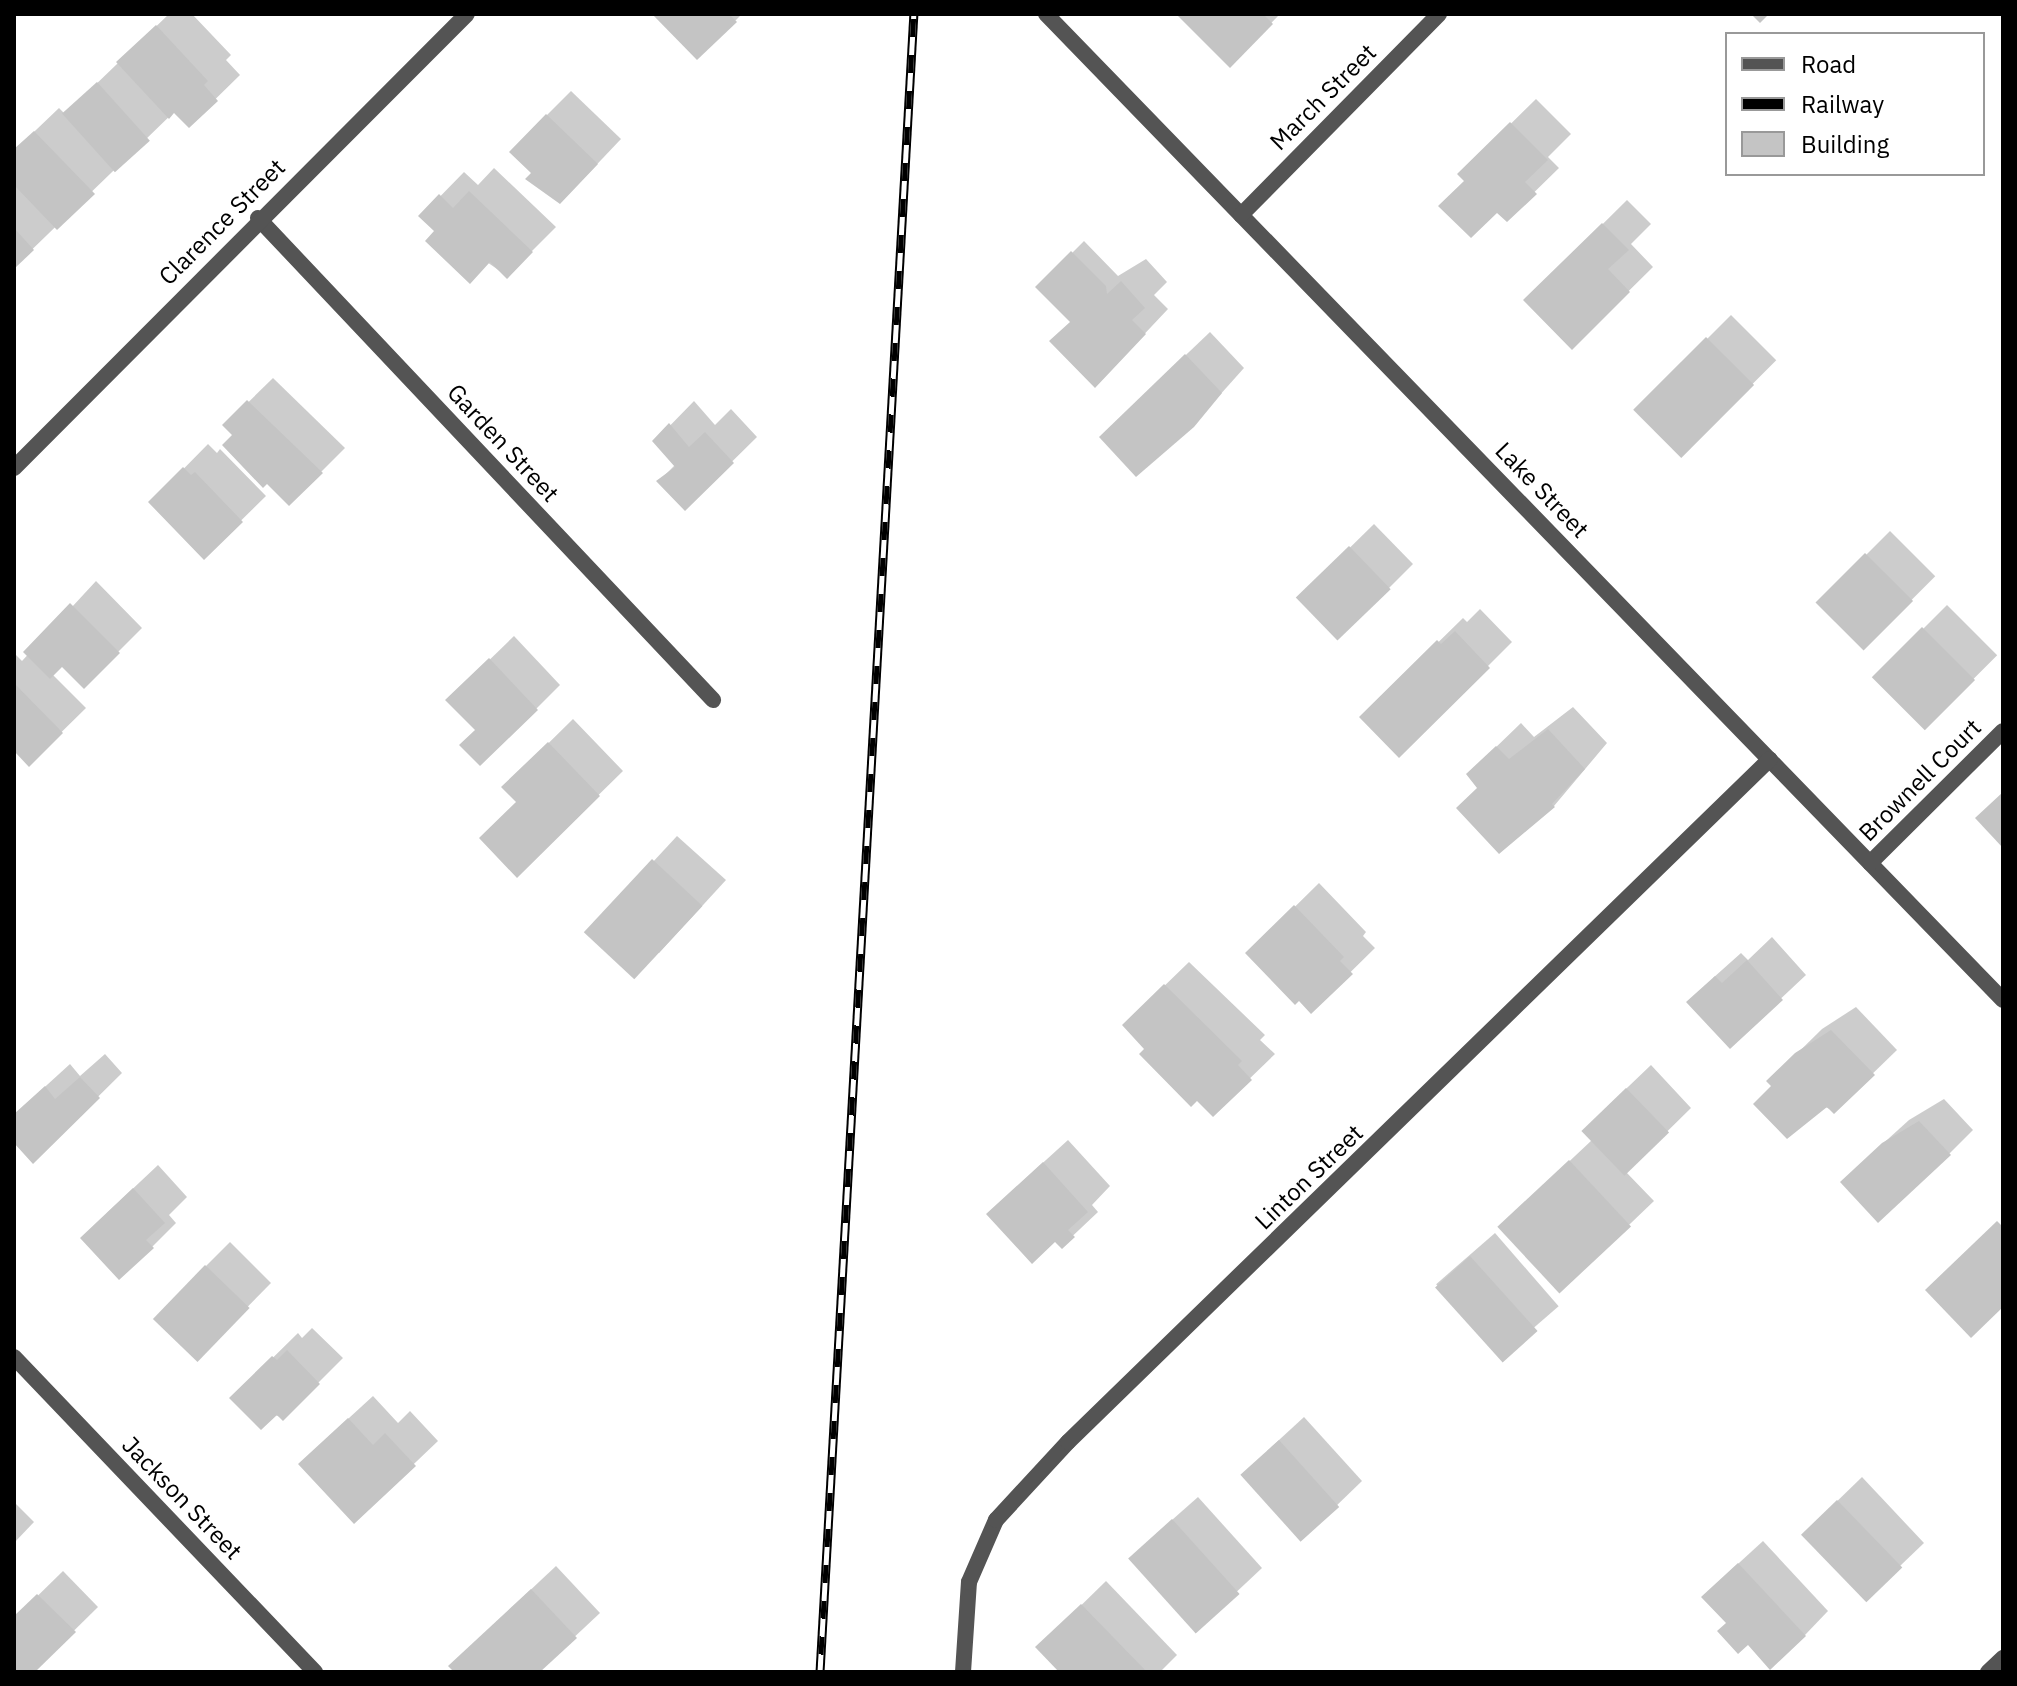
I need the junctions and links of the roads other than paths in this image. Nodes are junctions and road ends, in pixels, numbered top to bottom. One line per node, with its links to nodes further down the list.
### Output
1 (467, 14): 5 (street, Clarence Street)
2 (1046, 14): 4 (street, Lake Street)
3 (1439, 14): 4 (street, March Street)
4 (1241, 215): 9 (street, Lake Street)
5 (258, 218): 6 (street, Clarence Street); 7 (street, Garden Street)
6 (14, 468)
7 (713, 700)
8 (2003, 731): 10 (street, Brownell Court)
9 (1770, 759): 10 (street, Lake Street); 15 (street, Linton Street)
10 (1870, 863): 11 (street, Lake Street)
11 (2003, 1000)
12 (14, 1357): 14 (street, Jackson Street)
13 (2003, 1658): 16 (street)
14 (315, 1672)
15 (963, 1672)
16 (1988, 1672)

